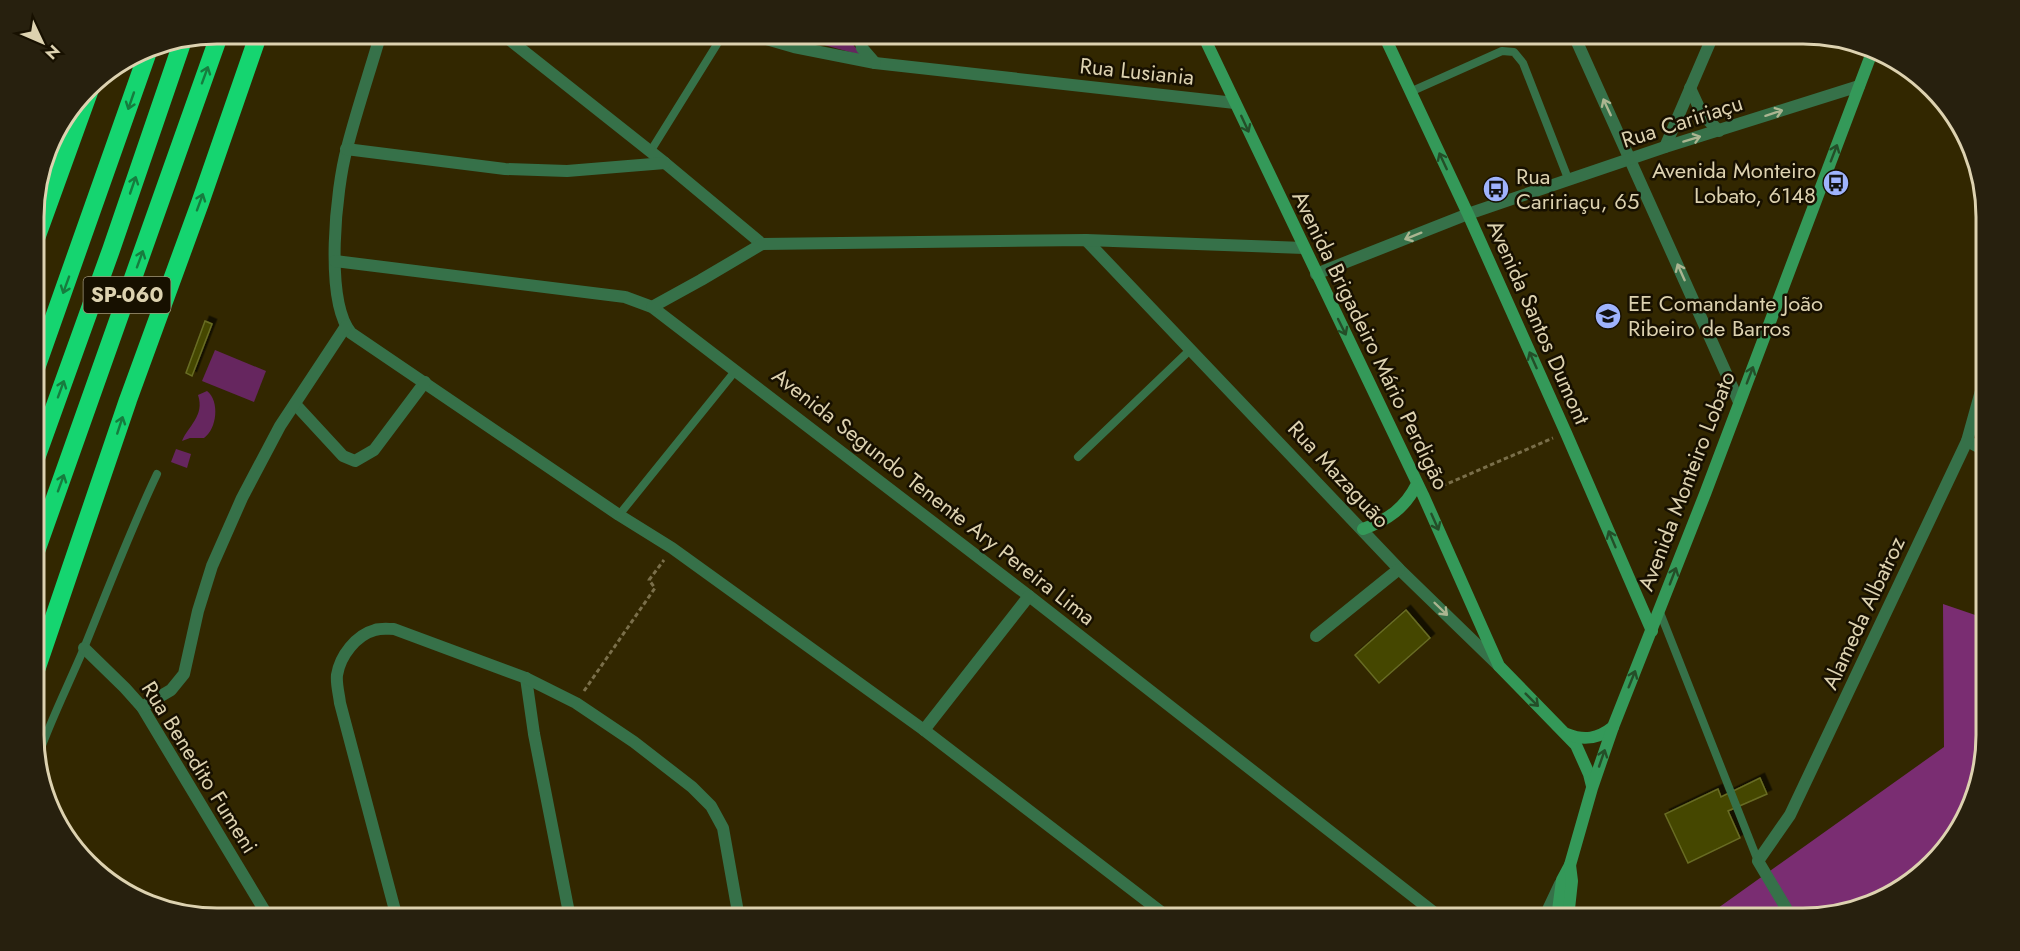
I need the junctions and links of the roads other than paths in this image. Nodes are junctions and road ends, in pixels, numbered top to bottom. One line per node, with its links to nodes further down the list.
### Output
1 (216, 43): 55 (highway, SP-060, one-way to 1)
2 (255, 43): 53 (highway, one-way to 2)
3 (378, 43): 24 (street)
4 (514, 43): 25 (street)
5 (718, 43): 25 (lane)
6 (780, 43): 15 (street, Rua Lusiania)
7 (861, 43): 15 (street)
8 (1207, 43): 19 (main road, Avenida Brigadeiro Mário Perdigão)
9 (1388, 43): 18 (main road, Avenida Santos Dumont)
10 (1578, 43): 26 (street, one-way to 10)
11 (1710, 43): 17 (street)
12 (180, 47): 46 (highway, SP-060, one-way to 12)
13 (1870, 57): 16 (main road, Avenida Monteiro Lobato)
14 (145, 59): 39 (highway, SP-060, one-way to 39)
15 (875, 63): 19 (street, Rua Lusiania)
16 (1859, 86): 21 (street, Rua Caririaçu, one-way to 16); 43 (main road, Avenida Monteiro Lobato, one-way to 16)
17 (1690, 88): 21 (street); 23 (street)
18 (1410, 92): 28 (lane); 30 (main road, Avenida Santos Dumont, one-way to 18)
19 (1235, 103): 34 (main road, Avenida Brigadeiro Mário Perdigão, one-way to 34)
20 (84, 105): 29 (highway)
21 (1719, 130): 23 (street, Rua Caririaçu, one-way to 21)
22 (62, 139): 29 (main road)
23 (1665, 147): 26 (street, Rua Caririaçu)
24 (346, 149): 27 (street); 35 (street)
25 (650, 152): 27 (street)
26 (1632, 160): 28 (street, Rua Caririaçu); 43 (street, one-way to 26)
27 (665, 163): 33 (street)
28 (1569, 181): 30 (street, Rua Caririaçu)
29 (54, 189): 31 (highway)
30 (1468, 214): 36 (street, Rua Caririaçu, one-way to 36); 60 (main road, Avenida Santos Dumont, one-way to 30)
31 (44, 215)
32 (1086, 240): 33 (street); 34 (street); 40 (street, Rua Mazaguão)
33 (762, 244): 37 (street)
34 (1304, 248): 36 (main road, Avenida Brigadeiro Mário Perdigão)
35 (335, 261): 37 (street, Avenida Segundo Tenente Ary Pereira Lima); 38 (street)
36 (1316, 274): 51 (main road, Avenida Brigadeiro Mário Perdigão, one-way to 51)
37 (652, 307): 41 (street, Avenida Segundo Tenente Ary Pereira Lima)
38 (346, 326): 42 (street); 44 (street)
39 (44, 346)
40 (1191, 349): 49 (lane); 54 (street, Rua Mazaguão)
41 (736, 370): 52 (lane); 57 (street, Avenida Segundo Tenente Ary Pereira Lima)
42 (424, 382): 44 (street); 52 (street)
43 (1739, 402): 58 (main road, Avenida Monteiro Lobato, one-way to 43)
44 (295, 404): 66 (street)
45 (1976, 409): 47 (street, Alameda Albatroz)
46 (44, 437)
47 (1967, 441): 48 (street); 72 (street, Alameda Albatroz)
48 (1976, 446)
49 (1078, 456)
50 (157, 474): 62 (lane)
51 (1420, 489): 54 (main road); 64 (main road, Avenida Brigadeiro Mário Perdigão, one-way to 64)
52 (619, 515): 68 (street)
53 (88, 520): 59 (highway); 63 (highway)
54 (1363, 529): 56 (street, Rua Mazaguão)
55 (43, 531)
56 (1399, 569): 61 (street); 64 (street, Rua Mazaguão, one-way to 64)
57 (1029, 596): 68 (street); 76 (street, Avenida Segundo Tenente Ary Pereira Lima)
58 (1659, 610): 60 (main road, Avenida Monteiro Lobato); 72 (lane)
59 (43, 622)
60 (1652, 631): 67 (main road, Avenida Monteiro Lobato, one-way to 60)
61 (1316, 636)
62 (84, 648): 66 (street, Rua Benedito Fumeni); 70 (lane)
63 (43, 650)
64 (1499, 666): 69 (main road, Rua Mazaguão, one-way to 69)
65 (526, 678): 82 (street); 83 (street); 84 (street)
66 (142, 707): 81 (street, Rua Benedito Fumeni)
67 (1613, 727): 69 (main road); 71 (main road, Avenida Monteiro Lobato, one-way to 67)
68 (924, 730): 75 (street)
69 (1566, 733): 71 (main road, Rua Mazaguão)
70 (43, 739)
71 (1592, 788): 73 (main road, Avenida Monteiro Lobato)
72 (1758, 861): 80 (street)
73 (1570, 866): 74 (main road, Avenida Monteiro Lobato); 79 (main road, Avenida Monteiro Lobato)
74 (1562, 880): 77 (street); 78 (main road, Avenida Monteiro Lobato)
75 (1155, 907)
76 (1428, 907)
77 (1549, 907)
78 (1558, 907)
79 (1569, 907)
80 (1785, 907)
81 (263, 908)
82 (394, 908)
83 (568, 908)
84 (737, 908)

